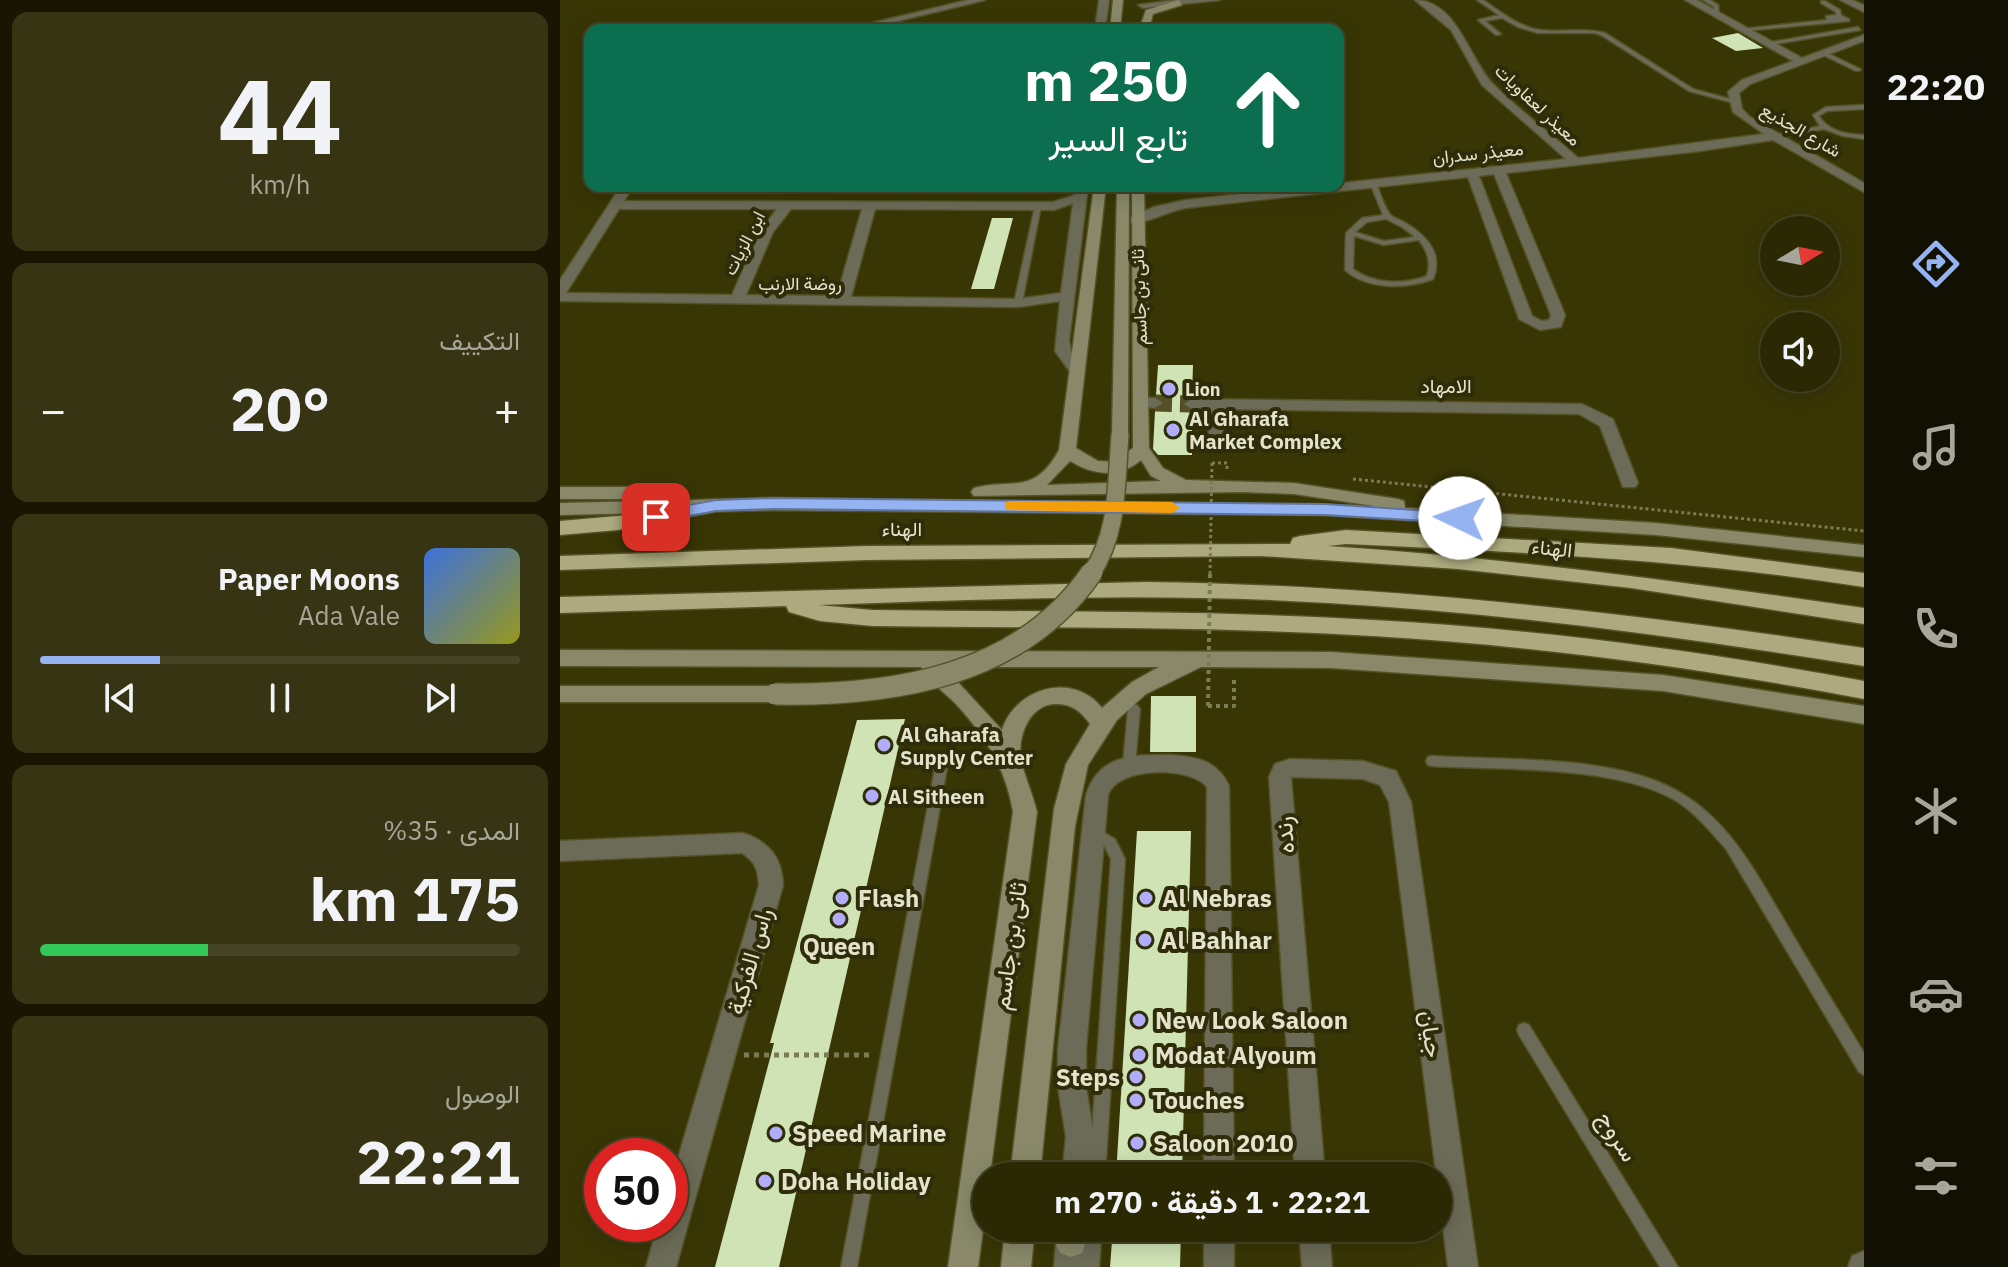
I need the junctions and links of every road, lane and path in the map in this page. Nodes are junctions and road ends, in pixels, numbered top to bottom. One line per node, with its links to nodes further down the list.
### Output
1 (980, 0): 18 (street)
2 (1104, 0): 19 (street)
3 (1215, 0): 13 (street)
4 (1420, 0): 39 (street, معيذر لعفاويات)
5 (1480, 0): 16 (lane)
6 (1690, 0): 15 (street)
7 (1706, 0): 15 (lane)
8 (1845, 0): 14 (street)
9 (1130, 1): 10 (main road); 12 (street)
10 (1145, 1): 13 (street); 22 (main road)
11 (1823, 2): 24 (lane)
12 (1117, 3): 17 (main road)
13 (1179, 3): 23 (main road)
14 (1864, 9)
15 (1717, 15): 24 (street)
16 (1505, 16): 25 (lane); 32 (lane)
17 (1115, 18): 20 (main road); 21 (main road)
18 (874, 24)
19 (1101, 24)
20 (1115, 24)
21 (1134, 24)
22 (1137, 24)
23 (1138, 24)
24 (1744, 29): 27 (street)
25 (1498, 34)
26 (1861, 34): 27 (lane); 28 (street, شارع الجذيع)
27 (1769, 43): 29 (street)
28 (1823, 53): 29 (street, شارع الجذيع); 30 (lane)
29 (1801, 61): 32 (street, شارع الجذيع)
30 (1861, 70): 31 (lane)
31 (1848, 71)
32 (1734, 101): 37 (street, شارع الجذيع)
33 (1864, 107): 34 (lane)
34 (1826, 127): 35 (lane); 38 (lane)
35 (1802, 131)
36 (1792, 133): 37 (lane)
37 (1774, 136): 39 (street, معيذر سدران); 44 (street, شارع الجذيع)
38 (1864, 137)
39 (1575, 161): 40 (street, معيذر سدران)
40 (1498, 169): 41 (street, معيذر سدران); 54 (street)
41 (1472, 172): 42 (street, معيذر سدران); 53 (street)
42 (1373, 183): 43 (street, معيذر سدران); 62 (lane)
43 (1344, 186)
44 (1864, 188)
45 (623, 192): 57 (street)
46 (1079, 192): 60 (street)
47 (1081, 192): 61 (street)
48 (1099, 192): 73 (main road)
49 (1133, 192): 63 (main road, ثانى بن جاسم)
50 (1133, 192): 102 (main road, bridge)
51 (1140, 192): 56 (street, معيذر سدران)
52 (1292, 192): 56 (street, معيذر سدران)
53 (1483, 201): 54 (street); 66 (street)
54 (1511, 201): 67 (street)
55 (788, 204): 57 (street); 58 (street); 69 (street, ابن الزيات)
56 (1185, 204): 63 (street, معيذر سدران)
57 (615, 205): 68 (street)
58 (870, 205): 59 (street); 70 (street)
59 (1038, 206): 60 (street); 71 (lane)
60 (1054, 206): 61 (street)
61 (1078, 217): 72 (street)
62 (1387, 217): 64 (lane); 65 (lane)
63 (1136, 220): 77 (main road, ثانى بن جاسم)
64 (1350, 233): 65 (lane); 65 (lane)
65 (1420, 238)
66 (1499, 246): 67 (street); 67 (street)
67 (1530, 246)
68 (560, 294): 69 (street, روضة الارنب)
69 (736, 301): 70 (street, روضة الارنب)
70 (842, 302): 71 (street, روضة الارنب)
71 (1018, 303): 72 (street, روضة الارنب)
72 (1067, 303): 73 (street)
73 (1076, 370): 78 (main road)
74 (1192, 404): 75 (street, الامهاد)
75 (1216, 405): 76 (street); 81 (street, الامهاد)
76 (1217, 437)
77 (1141, 448): 78 (main road); 82 (main road)
78 (1067, 450): 83 (main road)
79 (1227, 463): 99 (path, bridge)
80 (1344, 478): 89 (path)
81 (1629, 483)
82 (1182, 484): 83 (main road); 87 (main road)
83 (1009, 492): 84 (main road)
84 (560, 493)
85 (716, 505): 86 (main road, الهناء); 87 (main road, الهناء); 88 (highway)
86 (560, 509)
87 (1436, 517): 91 (main road, الهناء)
88 (560, 528)
89 (1864, 531)
90 (1261, 549): 92 (highway, الهناء); 93 (highway); 96 (highway, الهناء)
91 (1864, 551)
92 (560, 563)
93 (1864, 580)
94 (786, 599): 95 (highway); 97 (highway); 101 (highway)
95 (560, 605)
96 (1864, 616)
97 (1864, 657)
98 (560, 658): 100 (main road)
99 (1227, 658): 100 (main road); 104 (main road); 105 (main road, ثانى بن جاسم)
100 (921, 659): 107 (main road, ثانى بن جاسم)
101 (1864, 690)
102 (560, 694)
103 (1134, 709): 108 (lane)
104 (1864, 715)
105 (1102, 724): 107 (main road); 117 (main road, ثانى بن جاسم)
106 (1432, 761): 116 (lane)
107 (1010, 764): 128 (main road, ثانى بن جاسم)
108 (1129, 765): 111 (street); 120 (street)
109 (941, 768): 115 (lane)
110 (1400, 802): 121 (street, رنده); 133 (street, جيان)
111 (1093, 833): 118 (street); 119 (lane)
112 (560, 851): 114 (street, راس الفركية)
113 (1524, 1030): 134 (lane, سروج)
114 (721, 1055): 115 (path); 126 (street, راس الفركية)
115 (889, 1055): 127 (lane)
116 (1864, 1067)
117 (1030, 1162)
118 (1078, 1162)
119 (1098, 1162)
120 (1219, 1162)
121 (1309, 1162)
122 (1019, 1242): 129 (main road)
123 (1076, 1242): 130 (lane)
124 (1219, 1242): 131 (street)
125 (1315, 1242): 132 (street)
126 (661, 1267)
127 (849, 1267)
128 (963, 1267)
129 (1016, 1267)
130 (1091, 1267)
131 (1219, 1267)
132 (1317, 1267)
133 (1463, 1267)
134 (1670, 1267)

